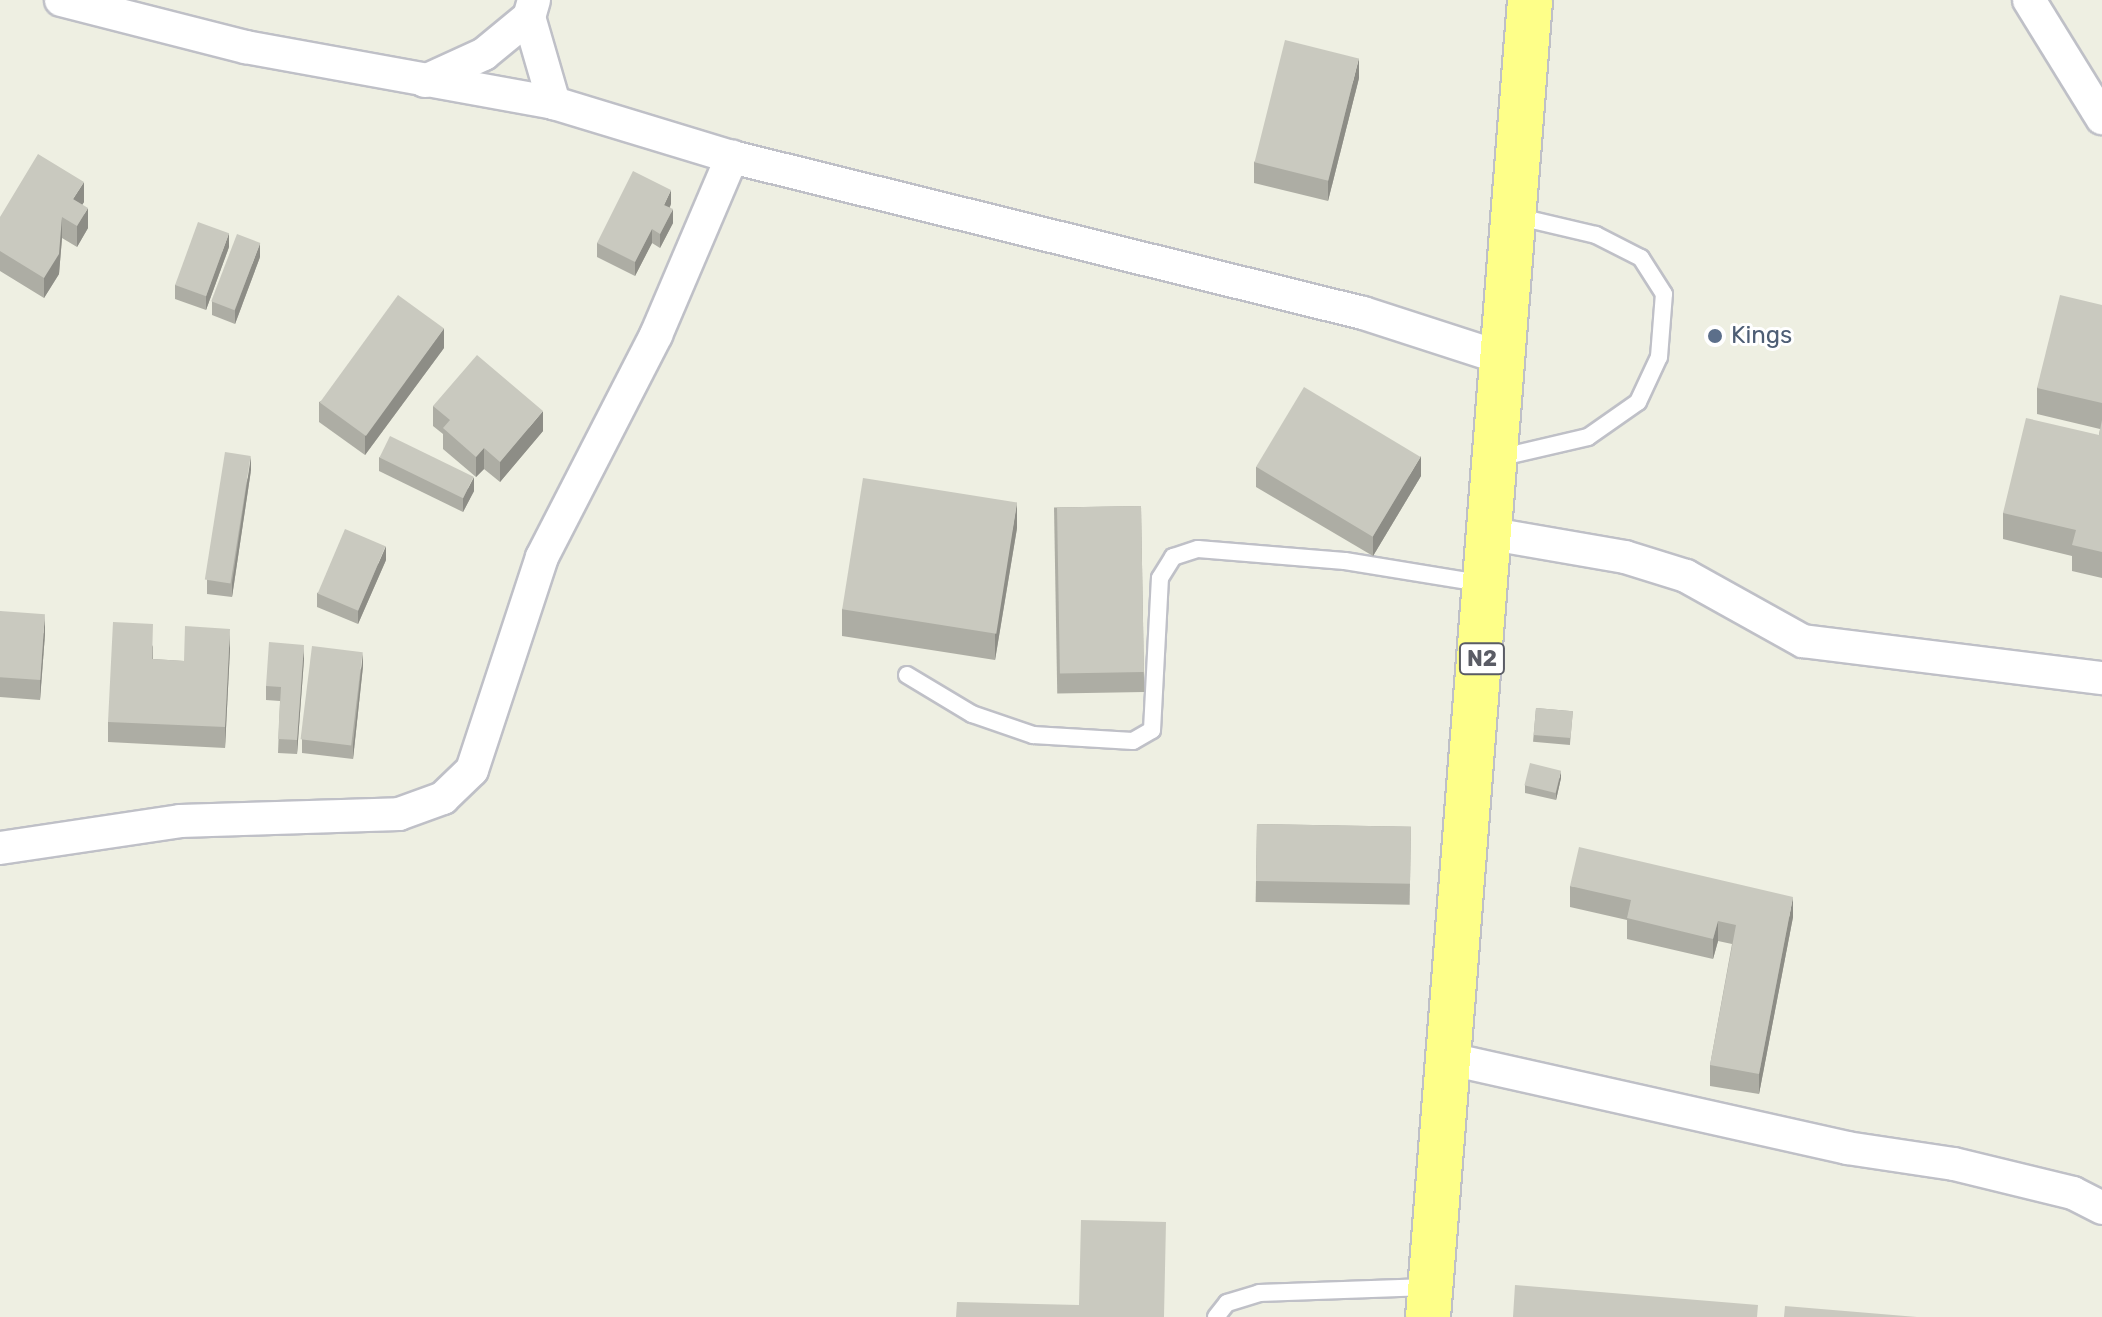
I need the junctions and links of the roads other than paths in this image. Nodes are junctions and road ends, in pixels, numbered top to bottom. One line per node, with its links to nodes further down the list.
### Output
1 (61, 0): 5 (street)
2 (1530, 0): 9 (highway, N2)
3 (2029, 0): 7 (street)
4 (531, 9): 5 (street); 6 (street)
5 (425, 81): 6 (street)
6 (554, 103): 8 (street)
7 (2102, 118)
8 (732, 157): 10 (street); 16 (street)
9 (1514, 216): 10 (highway, N2); 11 (lane)
10 (1505, 359): 11 (highway, N2)
11 (1498, 458): 12 (highway, N2)
12 (1492, 534): 13 (highway, N2); 15 (street)
13 (1488, 584): 14 (lane); 17 (highway, N2)
14 (907, 675)
15 (2102, 678)
16 (0, 848)
17 (1450, 1059): 18 (street); 19 (highway, N2)
18 (2102, 1208)
19 (1429, 1302): 20 (lane)
20 (1216, 1317)

